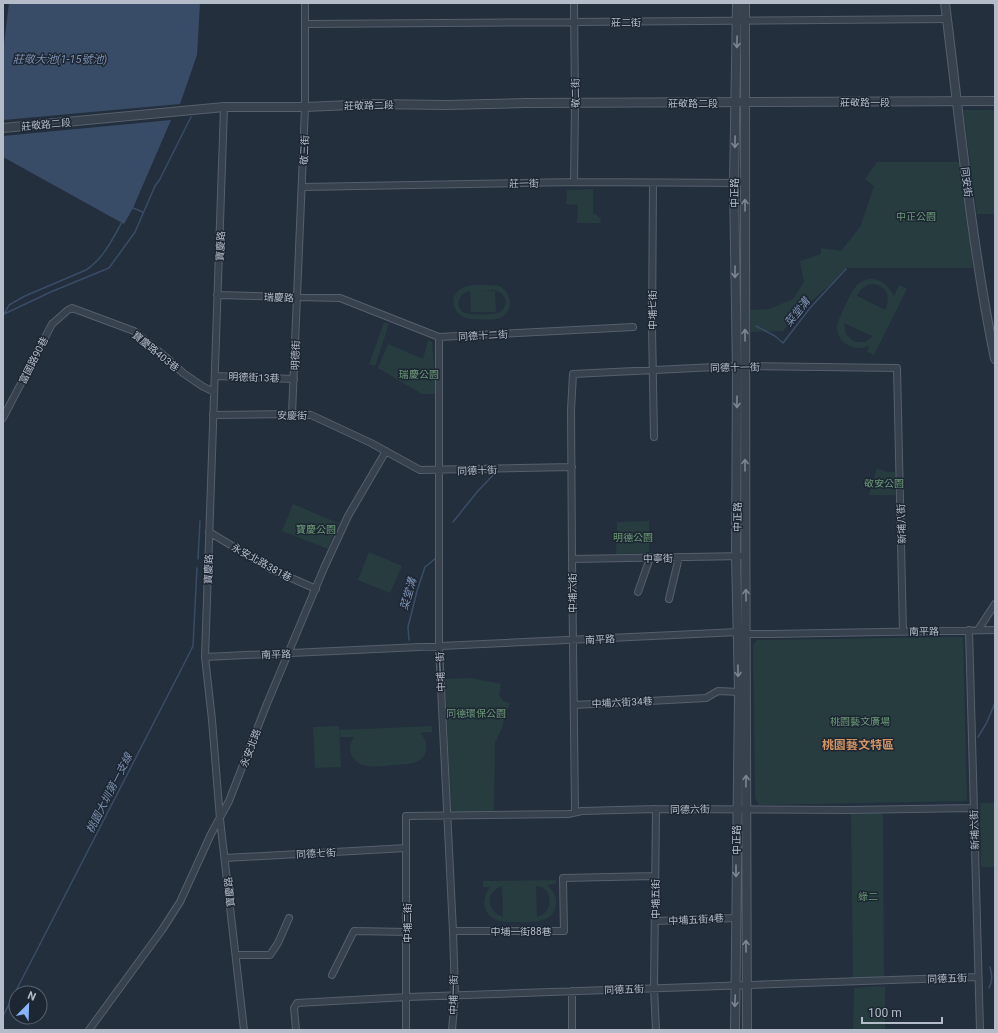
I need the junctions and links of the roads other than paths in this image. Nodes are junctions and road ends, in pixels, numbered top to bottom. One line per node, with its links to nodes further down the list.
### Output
1 (305, 3): 9 (street, 敬三街)
2 (574, 3): 8 (street, 敬二街)
3 (737, 3): 7 (street, 中正路)
4 (746, 3): 7 (street, 中正路)
5 (945, 3): 6 (street, 同安街)
6 (946, 19): 7 (street, 莊二街); 11 (street, 同安街)
7 (741, 21): 8 (street, 莊二街); 12 (street, 中正路, one-way to 12); 13 (street, 中正路)
8 (574, 22): 9 (street, 莊二街); 14 (street, 敬二街)
9 (305, 24): 16 (street, 敬三街)
10 (995, 101): 11 (street, 莊敬路一段)
11 (956, 102): 13 (street, 莊敬路一段); 27 (street, 同安街)
12 (736, 103): 13 (street, 莊敬路一段); 14 (street, 莊敬路二段); 21 (street, 中正路, one-way to 21)
13 (746, 103): 20 (street, 中正路)
14 (576, 104): 16 (street, 莊敬路二段); 18 (street, 敬二街)
15 (224, 107): 16 (street, 莊敬路二段); 17 (street, 莊敬路二段); 23 (street, 寶慶路)
16 (305, 107): 22 (street, 敬三街)
17 (3, 128)
18 (574, 182): 19 (street, 莊一街); 22 (street, 莊一街)
19 (653, 183): 21 (street, 莊一街); 34 (street, 中埔七街)
20 (745, 183): 21 (street, 莊一街); 32 (street, 中正路, one-way to 20)
21 (734, 184): 31 (street, 中正路, one-way to 31)
22 (303, 187): 24 (street, 敬三街)
23 (218, 295): 24 (street, 瑞慶路); 36 (street, 寶慶路)
24 (297, 297): 25 (street, 瑞慶路); 37 (street, 明德街)
25 (340, 298): 29 (street, 同德十二街)
26 (72, 308): 38 (street, 寶慶路403巷); 41 (street, 富國路90巷)
27 (992, 326): 30 (street, 同安街)
28 (632, 327): 29 (street, 同德十二街)
29 (439, 337): 45 (street, 中埔一街)
30 (995, 359)
31 (736, 366): 32 (street, 同德十一街); 34 (street, 同德十一街); 47 (street, 中正路, one-way to 47)
32 (746, 366): 33 (street, 同德十一街); 48 (street, 中正路, one-way to 32)
33 (897, 368): 60 (street, 新埔八街)
34 (653, 371): 35 (street, 同德十一街); 42 (street, 中埔七街)
35 (573, 374): 44 (street, 中埔六街)
36 (215, 376): 37 (street, 明德街13巷); 38 (street, 寶慶路)
37 (294, 379): 39 (street, 明德街)
38 (214, 392): 40 (street, 寶慶路)
39 (292, 414): 40 (street, 安慶街); 43 (street, 安慶街)
40 (213, 415): 46 (street, 寶慶路)
41 (3, 418)
42 (654, 437)
43 (386, 451): 45 (street, 同德十街); 52 (street, 永安北路)
44 (572, 467): 45 (street, 同德十街); 51 (street, 中埔六街)
45 (439, 471): 63 (street, 中埔一街)
46 (209, 532): 52 (street, 永安北路381巷); 65 (street, 寶慶路)
47 (736, 556): 48 (street, 中寧街); 49 (street, 中寧街); 59 (street, 中正路)
48 (745, 556): 61 (street, 中正路, one-way to 48)
49 (679, 557): 50 (street, 中寧街); 54 (street)
50 (650, 558): 51 (street, 中寧街); 53 (street)
51 (572, 559): 62 (street, 中埔六街)
52 (316, 589): 64 (street, 永安北路)
53 (638, 592)
54 (669, 599)
55 (995, 604): 57 (street)
56 (969, 630): 57 (street, 南平路); 60 (street, 南平路); 68 (street, 新埔六街)
57 (978, 630): 58 (street, 南平路)
58 (995, 630)
59 (738, 632): 61 (street, 南平路); 62 (street, 南平路); 66 (street, 中正路, one-way to 66)
60 (903, 632): 61 (street, 南平路)
61 (747, 634): 71 (street, 中正路, one-way to 61)
62 (572, 640): 63 (street, 南平路); 67 (street, 中埔六街)
63 (439, 647): 64 (street, 南平路); 73 (street, 中埔一街)
64 (287, 654): 65 (street, 南平路); 75 (street, 永安北路)
65 (205, 657): 75 (street, 寶慶路)
66 (739, 692): 67 (street, 中埔六街34巷); 69 (street, 中正路)
67 (574, 705): 72 (street, 中埔六街)
68 (974, 808): 71 (street, 同德六街); 86 (street, 新埔六街)
69 (737, 809): 70 (street, 同德六街); 71 (street, 同德六街); 80 (street, 中正路, one-way to 80)
70 (656, 810): 72 (street, 同德六街); 78 (street, 中埔五街)
71 (746, 810): 88 (street, 中正路, one-way to 71)
72 (575, 812): 73 (street, 同德六街)
73 (447, 815): 74 (street, 同德六街); 82 (street, 中埔一街)
74 (406, 816): 76 (street, 中埔二街)
75 (220, 819): 77 (street, 寶慶路); 93 (street, 永安北路)
76 (406, 848): 77 (street, 同德七街); 83 (street, 中埔二街)
77 (225, 858): 84 (street, 寶慶路)
78 (655, 876): 81 (street, 中埔五街); 82 (street, 中埔一街88巷)
79 (289, 918): 84 (street)
80 (736, 918): 81 (street, 中埔五街4巷); 87 (street, 中正路)
81 (656, 921): 89 (street, 中埔五街)
82 (453, 931): 91 (street, 中埔一街)
83 (407, 932): 85 (street); 92 (street, 中埔二街)
84 (236, 955): 94 (street, 寶慶路)
85 (332, 974)
86 (978, 977): 88 (street, 同德五街); 102 (street, 新埔六街)
87 (736, 985): 88 (street, 同德五街); 89 (street, 同德五街); 100 (street, 中正路, one-way to 100)
88 (746, 985): 101 (street, 中正路)
89 (654, 988): 90 (street, 同德五街); 99 (street, 中埔五街)
90 (572, 991): 91 (street, 同德五街); 98 (street)
91 (455, 995): 92 (street, 同德五街); 97 (street, 中埔一街)
92 (407, 997): 95 (street, 同德五街); 96 (street, 中埔二街)
93 (89, 1030)
94 (244, 1030)
95 (296, 1030)
96 (406, 1030)
97 (452, 1030)
98 (572, 1030)
99 (656, 1030)
100 (735, 1030)
101 (747, 1030)
102 (980, 1030)

